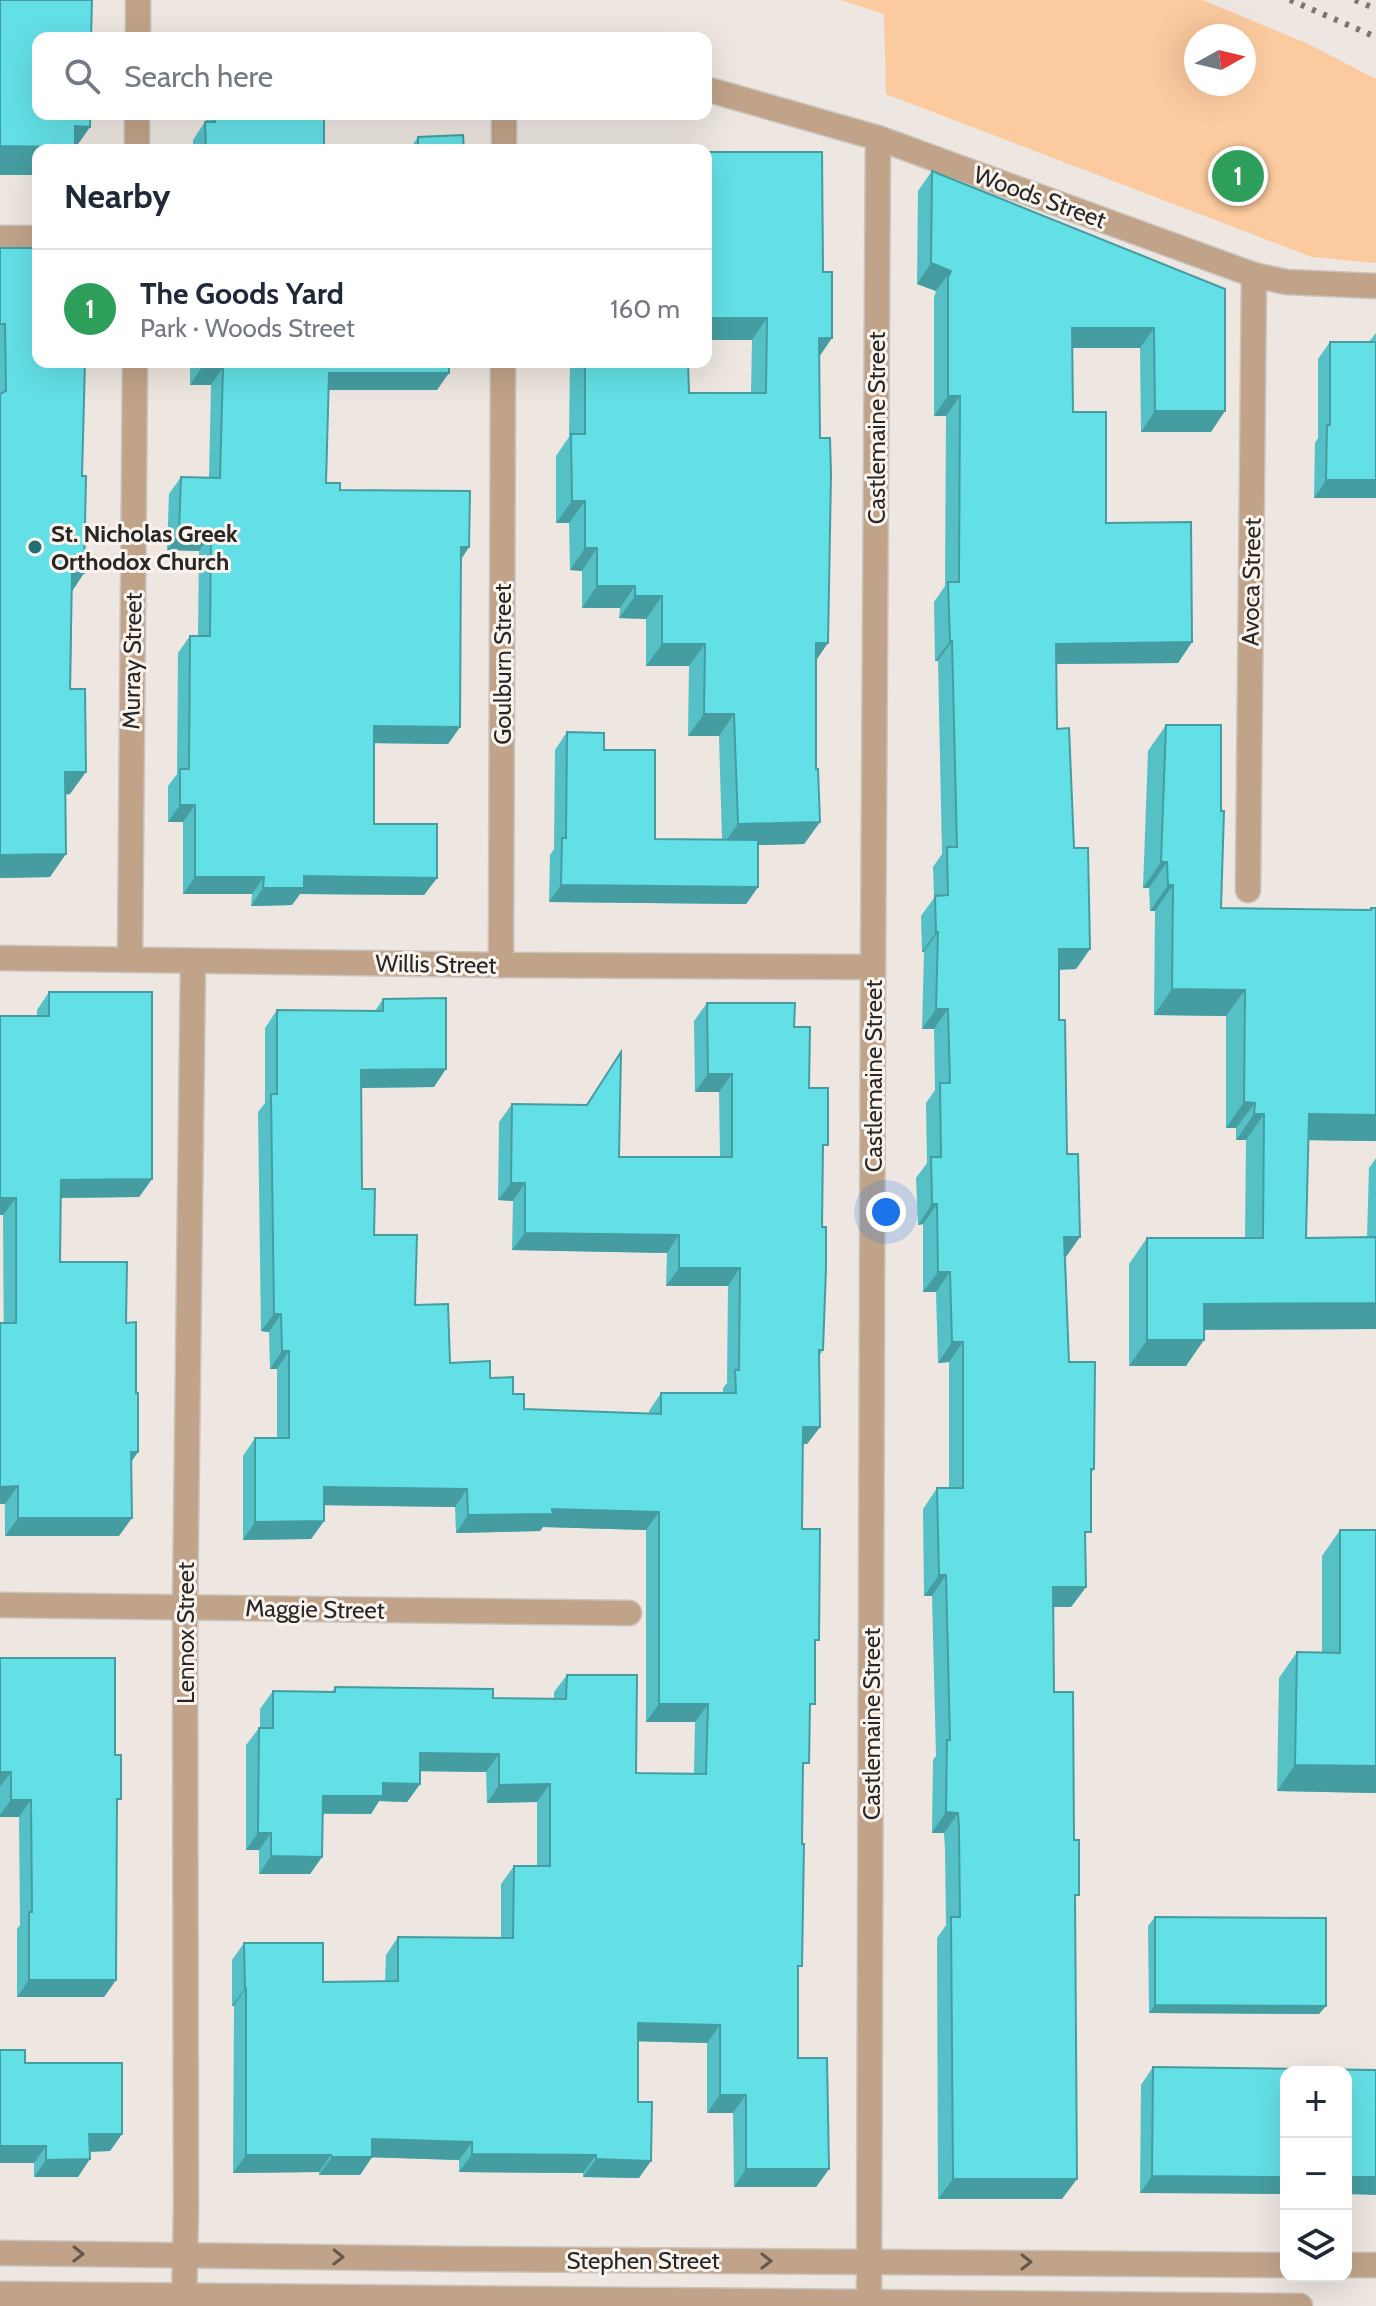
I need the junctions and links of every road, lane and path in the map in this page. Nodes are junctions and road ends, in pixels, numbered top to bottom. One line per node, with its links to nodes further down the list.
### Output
1 (138, 0): 2 (street)
2 (138, 32)
3 (712, 91): 6 (street, Woods Street)
4 (137, 120): 7 (street)
5 (504, 120): 8 (street)
6 (878, 138): 11 (street, Woods Street); 20 (street, Castlemaine Street)
7 (137, 144)
8 (504, 144)
9 (0, 238): 10 (street)
10 (32, 238)
11 (1254, 275): 12 (street, Woods Street); 15 (street, Avoca Street)
12 (1376, 286)
13 (135, 368): 17 (street, Murray Street)
14 (503, 368): 19 (street, Goulburn Street)
15 (1248, 890)
16 (0, 958): 17 (street, Willis Street)
17 (130, 959): 18 (street, Willis Street)
18 (193, 961): 19 (street, Willis Street); 22 (street, Lennox Street)
19 (501, 965): 20 (street, Willis Street)
20 (873, 967): 26 (street, Castlemaine Street)
21 (0, 1605): 22 (street, Maggie Street)
22 (185, 1608): 23 (street, Maggie Street); 25 (street, Lennox Street)
23 (629, 1613)
24 (0, 2253): 25 (street, Stephen Street, one-way to 25)
25 (185, 2254): 26 (street, Stephen Street, one-way to 26); 32 (street, Lennox Street)
26 (870, 2262): 27 (street, Stephen Street); 33 (street, Castlemaine Street)
27 (979, 2262): 28 (street, Stephen Street, one-way to 28); 34 (street)
28 (1280, 2265)
29 (1352, 2265): 30 (street)
30 (1376, 2265)
31 (0, 2294): 32 (street, Stephen Street)
32 (184, 2301): 33 (street, Stephen Street)
33 (869, 2303): 34 (street, Stephen Street)
34 (979, 2304): 35 (street, Stephen Street)
35 (1300, 2306)

